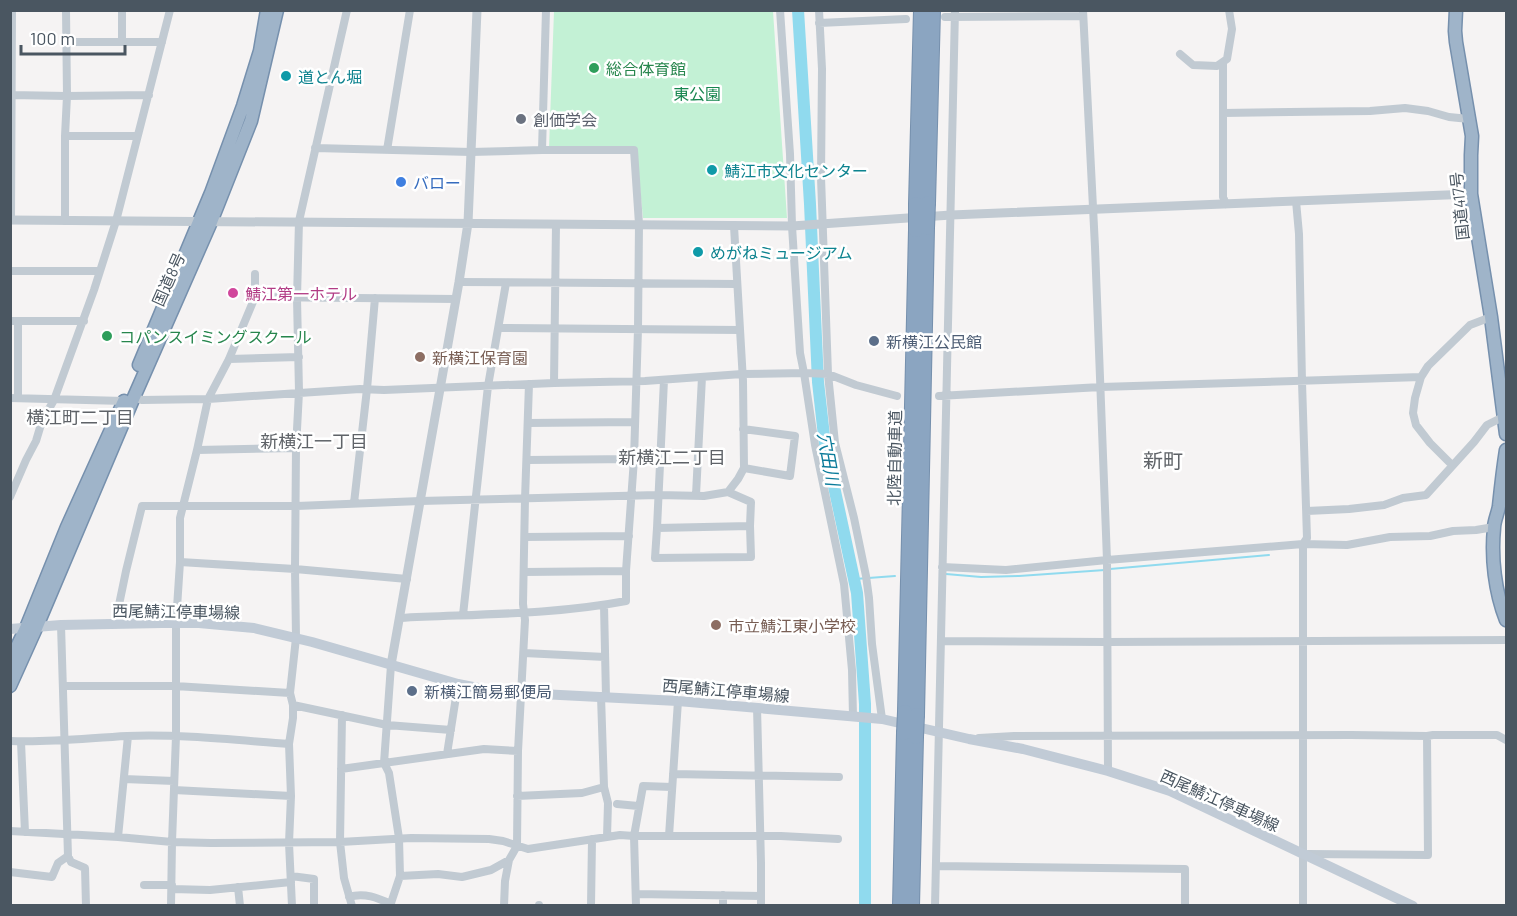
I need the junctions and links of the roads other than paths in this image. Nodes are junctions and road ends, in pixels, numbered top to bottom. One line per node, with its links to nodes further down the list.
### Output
1 (12, 10): 27 (street)
2 (66, 10): 22 (street)
3 (122, 10): 23 (street)
4 (170, 10): 24 (street)
5 (267, 10): 48 (highway, 国道8号)
6 (277, 10): 48 (highway, 国道8号)
7 (347, 10): 34 (street)
8 (410, 10): 35 (street)
9 (477, 10): 37 (street)
10 (546, 10): 36 (street)
11 (780, 10): 54 (street)
12 (819, 10): 21 (street)
13 (921, 10): 40 (highway, 北陸自動車道)
14 (933, 10): 40 (highway, 北陸自動車道)
15 (1229, 10): 26 (street)
16 (1456, 10): 31 (highway, 国道417号)
17 (1083, 13): 18 (street); 42 (street)
18 (955, 14): 20 (street); 43 (street)
19 (902, 16): 21 (street)
20 (945, 17)
21 (819, 23): 52 (street)
22 (65, 42): 23 (street); 29 (street)
23 (122, 42): 24 (street)
24 (162, 42): 28 (street)
25 (1180, 54): 26 (street)
26 (1223, 62): 30 (street)
27 (11, 95): 29 (street); 44 (street)
28 (149, 95): 29 (street); 33 (street)
29 (67, 96): 32 (street)
30 (1223, 113): 31 (street); 41 (street)
31 (1469, 119): 38 (highway, 国道417号)
32 (65, 136): 33 (street); 45 (street)
33 (137, 136): 46 (street)
34 (315, 148): 35 (street); 47 (street)
35 (387, 150): 37 (street)
36 (542, 150): 37 (street); 51 (street)
37 (471, 152): 49 (street)
38 (1471, 194): 39 (street); 67 (highway, 国道417号)
39 (1296, 201): 41 (street); 83 (street)
40 (922, 204): 170 (highway, 北陸自動車道, bridge)
41 (1226, 204): 42 (street)
42 (1093, 209): 43 (street); 87 (street)
43 (951, 216): 52 (street); 91 (street)
44 (11, 220): 45 (street)
45 (65, 221): 46 (street)
46 (116, 221): 48 (street); 56 (street)
47 (299, 221): 48 (street); 49 (street); 64 (street)
48 (205, 222): 94 (highway, 国道8号)
49 (468, 223): 50 (street); 58 (street)
50 (556, 224): 51 (street); 60 (street)
51 (639, 224): 53 (street); 61 (street)
52 (824, 224): 54 (street); 78 (street)
53 (734, 226): 54 (street); 62 (street)
54 (792, 226): 76 (street)
55 (10, 271): 56 (street)
56 (99, 271): 69 (street)
57 (255, 274): 63 (street)
58 (459, 282): 59 (street); 66 (street)
59 (506, 283): 60 (street); 70 (street)
60 (555, 283): 61 (street); 71 (street)
61 (639, 284): 62 (street); 72 (street)
62 (737, 284): 73 (street)
63 (255, 297): 64 (street); 75 (street)
64 (297, 298): 65 (street); 74 (street)
65 (375, 298): 66 (street); 89 (street)
66 (456, 299): 88 (street)
67 (1491, 317): 80 (street); 97 (highway, 国道417号)
68 (14, 321): 69 (street); 93 (street)
69 (84, 321): 96 (street)
70 (499, 328): 71 (street); 86 (street)
71 (554, 328): 72 (street); 84 (street)
72 (638, 329): 73 (street); 82 (street)
73 (740, 330): 77 (street)
74 (298, 357): 75 (street); 90 (street)
75 (229, 359): 95 (street)
76 (805, 373): 77 (street); 78 (street); 165 (street)
77 (742, 374): 79 (street); 100 (street)
78 (827, 374): 92 (street); 166 (street)
79 (702, 377): 81 (street); 111 (street)
80 (1421, 377): 83 (street); 107 (street)
81 (664, 380): 82 (street); 110 (street)
82 (637, 381): 84 (street); 98 (street)
83 (1302, 382): 87 (street); 121 (street)
84 (555, 383): 85 (street)
85 (529, 384): 86 (street); 99 (street)
86 (488, 386): 88 (street); 115 (street)
87 (1101, 387): 91 (street); 128 (street)
88 (440, 388): 89 (street); 116 (street)
89 (367, 389): 90 (street); 117 (street)
90 (299, 392): 95 (street); 102 (street)
91 (943, 395): 130 (street)
92 (897, 396)
93 (14, 398): 96 (street)
94 (129, 399): 95 (street); 96 (street); 143 (highway, 国道8号)
95 (208, 399): 103 (street)
96 (54, 400): 112 (street)
97 (1505, 416): 101 (highway, 国道417号); 107 (street)
98 (635, 422): 99 (street); 105 (street)
99 (528, 423): 106 (street)
100 (743, 429): 108 (street); 108 (street)
101 (1506, 434)
102 (296, 448): 103 (street); 119 (street)
103 (197, 450): 118 (street)
104 (1506, 450): 120 (highway)
105 (634, 459): 106 (street); 113 (street)
106 (526, 460): 114 (street)
107 (1452, 465): 121 (street)
108 (744, 468): 109 (street)
109 (728, 492): 111 (street); 122 (street)
110 (658, 495): 111 (street); 113 (street); 124 (street)
111 (696, 495)
112 (10, 497)
113 (631, 497): 114 (street); 125 (street)
114 (525, 499): 115 (street); 126 (street)
115 (476, 500): 116 (street); 137 (street)
116 (420, 501): 117 (street); 134 (street)
117 (354, 503): 119 (street)
118 (183, 506): 119 (street); 129 (street); 141 (street)
119 (297, 506): 131 (street)
120 (1503, 508): 123 (highway)
121 (1307, 511): 127 (street)
122 (750, 526): 124 (street); 124 (street)
123 (1494, 527): 127 (street); 139 (highway)
124 (657, 528)
125 (629, 536): 126 (street); 132 (street)
126 (525, 537): 133 (street)
127 (1303, 544): 128 (street); 148 (street)
128 (1107, 560): 130 (street); 149 (street)
129 (180, 562): 131 (street); 140 (street)
130 (942, 567): 147 (street)
131 (295, 570): 134 (street); 145 (street)
132 (626, 571): 133 (street); 135 (street)
133 (524, 572): 136 (street)
134 (407, 579): 138 (street)
135 (604, 605): 136 (street); 151 (street)
136 (524, 613): 137 (street); 150 (street)
137 (463, 615): 138 (street)
138 (400, 618): 153 (street)
139 (1506, 620)
140 (176, 623): 141 (main road, 西尾鯖江停車場線); 145 (main road, 西尾鯖江停車場線); 157 (street)
141 (115, 624): 142 (main road, 西尾鯖江停車場線)
142 (62, 625): 143 (main road, 西尾鯖江停車場線); 156 (street)
143 (32, 627): 144 (main road, 西尾鯖江停車場線); 152 (highway, 国道8号); 155 (highway, 国道8号)
144 (10, 629)
145 (296, 638): 153 (main road, 西尾鯖江停車場線); 158 (street)
146 (1506, 640): 148 (street)
147 (941, 641): 149 (street); 169 (street)
148 (1303, 641): 149 (street); 174 (street)
149 (1107, 642): 173 (street)
150 (524, 653): 151 (street); 159 (street)
151 (605, 657): 160 (street)
152 (10, 661)
153 (391, 665): 154 (main road, 西尾鯖江停車場線); 167 (street)
154 (458, 684): 159 (main road, 西尾鯖江停車場線); 168 (street)
155 (10, 686)
156 (63, 686): 157 (street); 177 (street)
157 (176, 686): 158 (street); 172 (street)
158 (291, 693): 162 (street)
159 (521, 693): 160 (main road, 西尾鯖江停車場線); 182 (street)
160 (603, 697): 161 (main road, 西尾鯖江停車場線); 192 (street)
161 (678, 701): 163 (main road, 西尾鯖江停車場線); 187 (street)
162 (293, 705): 164 (street); 181 (street)
163 (757, 707): 165 (main road, 西尾鯖江停車場線); 188 (street)
164 (342, 715): 167 (street); 185 (street)
165 (855, 717): 166 (main road, 西尾鯖江停車場線)
166 (878, 719): 169 (main road, 西尾鯖江停車場線)
167 (387, 725): 168 (street); 184 (street)
168 (451, 729): 183 (street)
169 (939, 731): 176 (main road, 西尾鯖江停車場線); 217 (street)
170 (910, 735): 240 (highway, 北陸自動車道); 241 (highway, 北陸自動車道)
171 (128, 736): 172 (street); 177 (street); 190 (street)
172 (176, 736): 181 (street); 191 (street)
173 (1107, 736): 174 (street); 176 (street); 186 (street)
174 (1303, 736): 175 (street); 214 (street)
175 (1427, 736): 178 (street); 214 (street)
176 (969, 739): 186 (main road, 西尾鯖江停車場線)
177 (64, 740): 180 (street); 201 (street)
178 (1506, 740)
179 (10, 741): 180 (street)
180 (21, 742): 200 (street)
181 (289, 744): 195 (street)
182 (518, 752): 183 (street); 196 (street)
183 (447, 754): 184 (street)
184 (384, 763): 185 (street); 207 (street)
185 (341, 769): 211 (street)
186 (1108, 771): 214 (main road, 西尾鯖江停車場線)
187 (673, 774): 188 (street); 193 (street)
188 (759, 775): 189 (street); 206 (street)
189 (839, 777)
190 (124, 779): 191 (street); 204 (street)
191 (174, 782): 194 (street)
192 (604, 787): 196 (street); 205 (street)
193 (672, 787): 198 (street); 203 (street)
194 (174, 790): 195 (street); 210 (street)
195 (291, 796): 212 (street)
196 (517, 796): 213 (street)
197 (618, 804): 198 (street)
198 (638, 806): 202 (street)
199 (10, 831): 200 (street)
200 (25, 832): 201 (street)
201 (67, 834): 204 (street); 215 (street)
202 (634, 836): 203 (street); 205 (street); 224 (street)
203 (669, 836): 206 (street)
204 (118, 837): 210 (street)
205 (607, 837): 208 (street)
206 (760, 837): 209 (street); 226 (street)
207 (399, 838): 211 (street); 213 (street); 219 (street)
208 (592, 839): 213 (street); 236 (street)
209 (838, 839)
210 (172, 842): 212 (street); 222 (street)
211 (340, 842): 212 (street); 227 (street)
212 (289, 843): 220 (street)
213 (517, 846): 216 (street)
214 (1303, 854): 244 (street); 245 (main road, 西尾鯖江停車場線)
215 (68, 856): 218 (street); 229 (street)
216 (509, 860): 219 (street); 235 (street)
217 (936, 866): 242 (street); 243 (street)
218 (10, 872)
219 (400, 876): 228 (street)
220 (291, 879): 223 (street); 232 (street); 233 (street)
221 (144, 885): 222 (street)
222 (172, 887): 223 (street); 230 (street)
223 (238, 887): 231 (street)
224 (636, 894): 225 (street); 237 (street)
225 (723, 895): 226 (street); 238 (street)
226 (760, 896): 239 (street)
227 (349, 897): 228 (street); 234 (street)
228 (391, 905)
229 (86, 906)
230 (171, 906)
231 (240, 906)
232 (292, 906)
233 (314, 906)
234 (352, 906)
235 (504, 906)
236 (591, 906)
237 (636, 906)
238 (723, 906)
239 (761, 906)
240 (900, 906)
241 (912, 906)
242 (935, 906)
243 (1185, 906)
244 (1303, 906)
245 (1413, 906)

